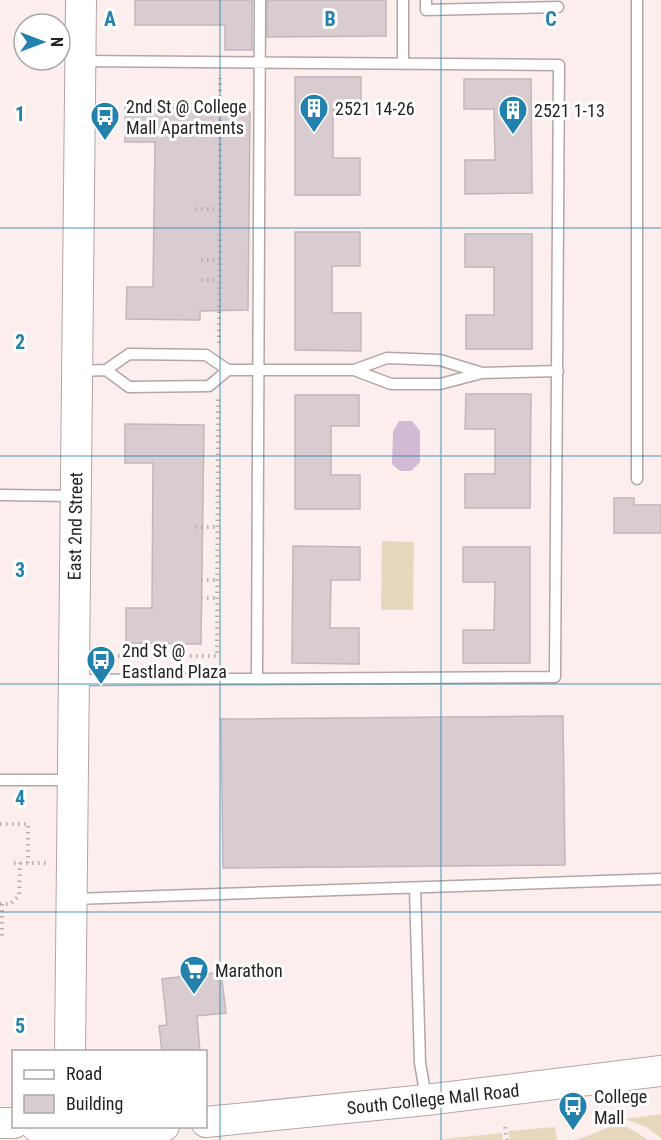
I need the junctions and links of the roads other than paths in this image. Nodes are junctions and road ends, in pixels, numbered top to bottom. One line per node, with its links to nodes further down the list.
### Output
1 (81, 0): 7 (street, East 2nd Street)
2 (260, 0): 8 (lane)
3 (403, 0): 9 (lane)
4 (426, 0): 6 (lane)
5 (637, 0): 17 (lane)
6 (558, 7)
7 (80, 61): 8 (lane); 15 (street, East 2nd Street)
8 (260, 63): 9 (lane); 12 (lane)
9 (403, 64): 14 (lane)
10 (106, 370): 11 (lane); 11 (lane); 15 (lane)
11 (228, 370): 12 (lane)
12 (258, 370): 13 (lane); 20 (lane)
13 (354, 370): 16 (lane); 16 (lane)
14 (558, 370): 16 (lane); 20 (lane)
15 (77, 371): 19 (street, East 2nd Street)
16 (482, 374)
17 (637, 479)
18 (0, 495): 19 (lane)
19 (75, 496): 21 (street, East 2nd Street)
20 (257, 678): 21 (lane)
21 (73, 680): 23 (street, East 2nd Street)
22 (0, 780): 23 (lane)
23 (72, 780): 26 (street, East 2nd Street)
24 (661, 879): 25 (lane)
25 (416, 888): 26 (lane); 29 (lane)
26 (71, 899): 27 (street, East 2nd Street)
27 (70, 1050)
28 (661, 1071): 29 (street, South College Mall Road)
29 (426, 1100): 30 (street, South College Mall Road)
30 (207, 1122)
31 (42, 1128): 33 (street)
32 (147, 1128): 33 (street)
33 (69, 1137)

